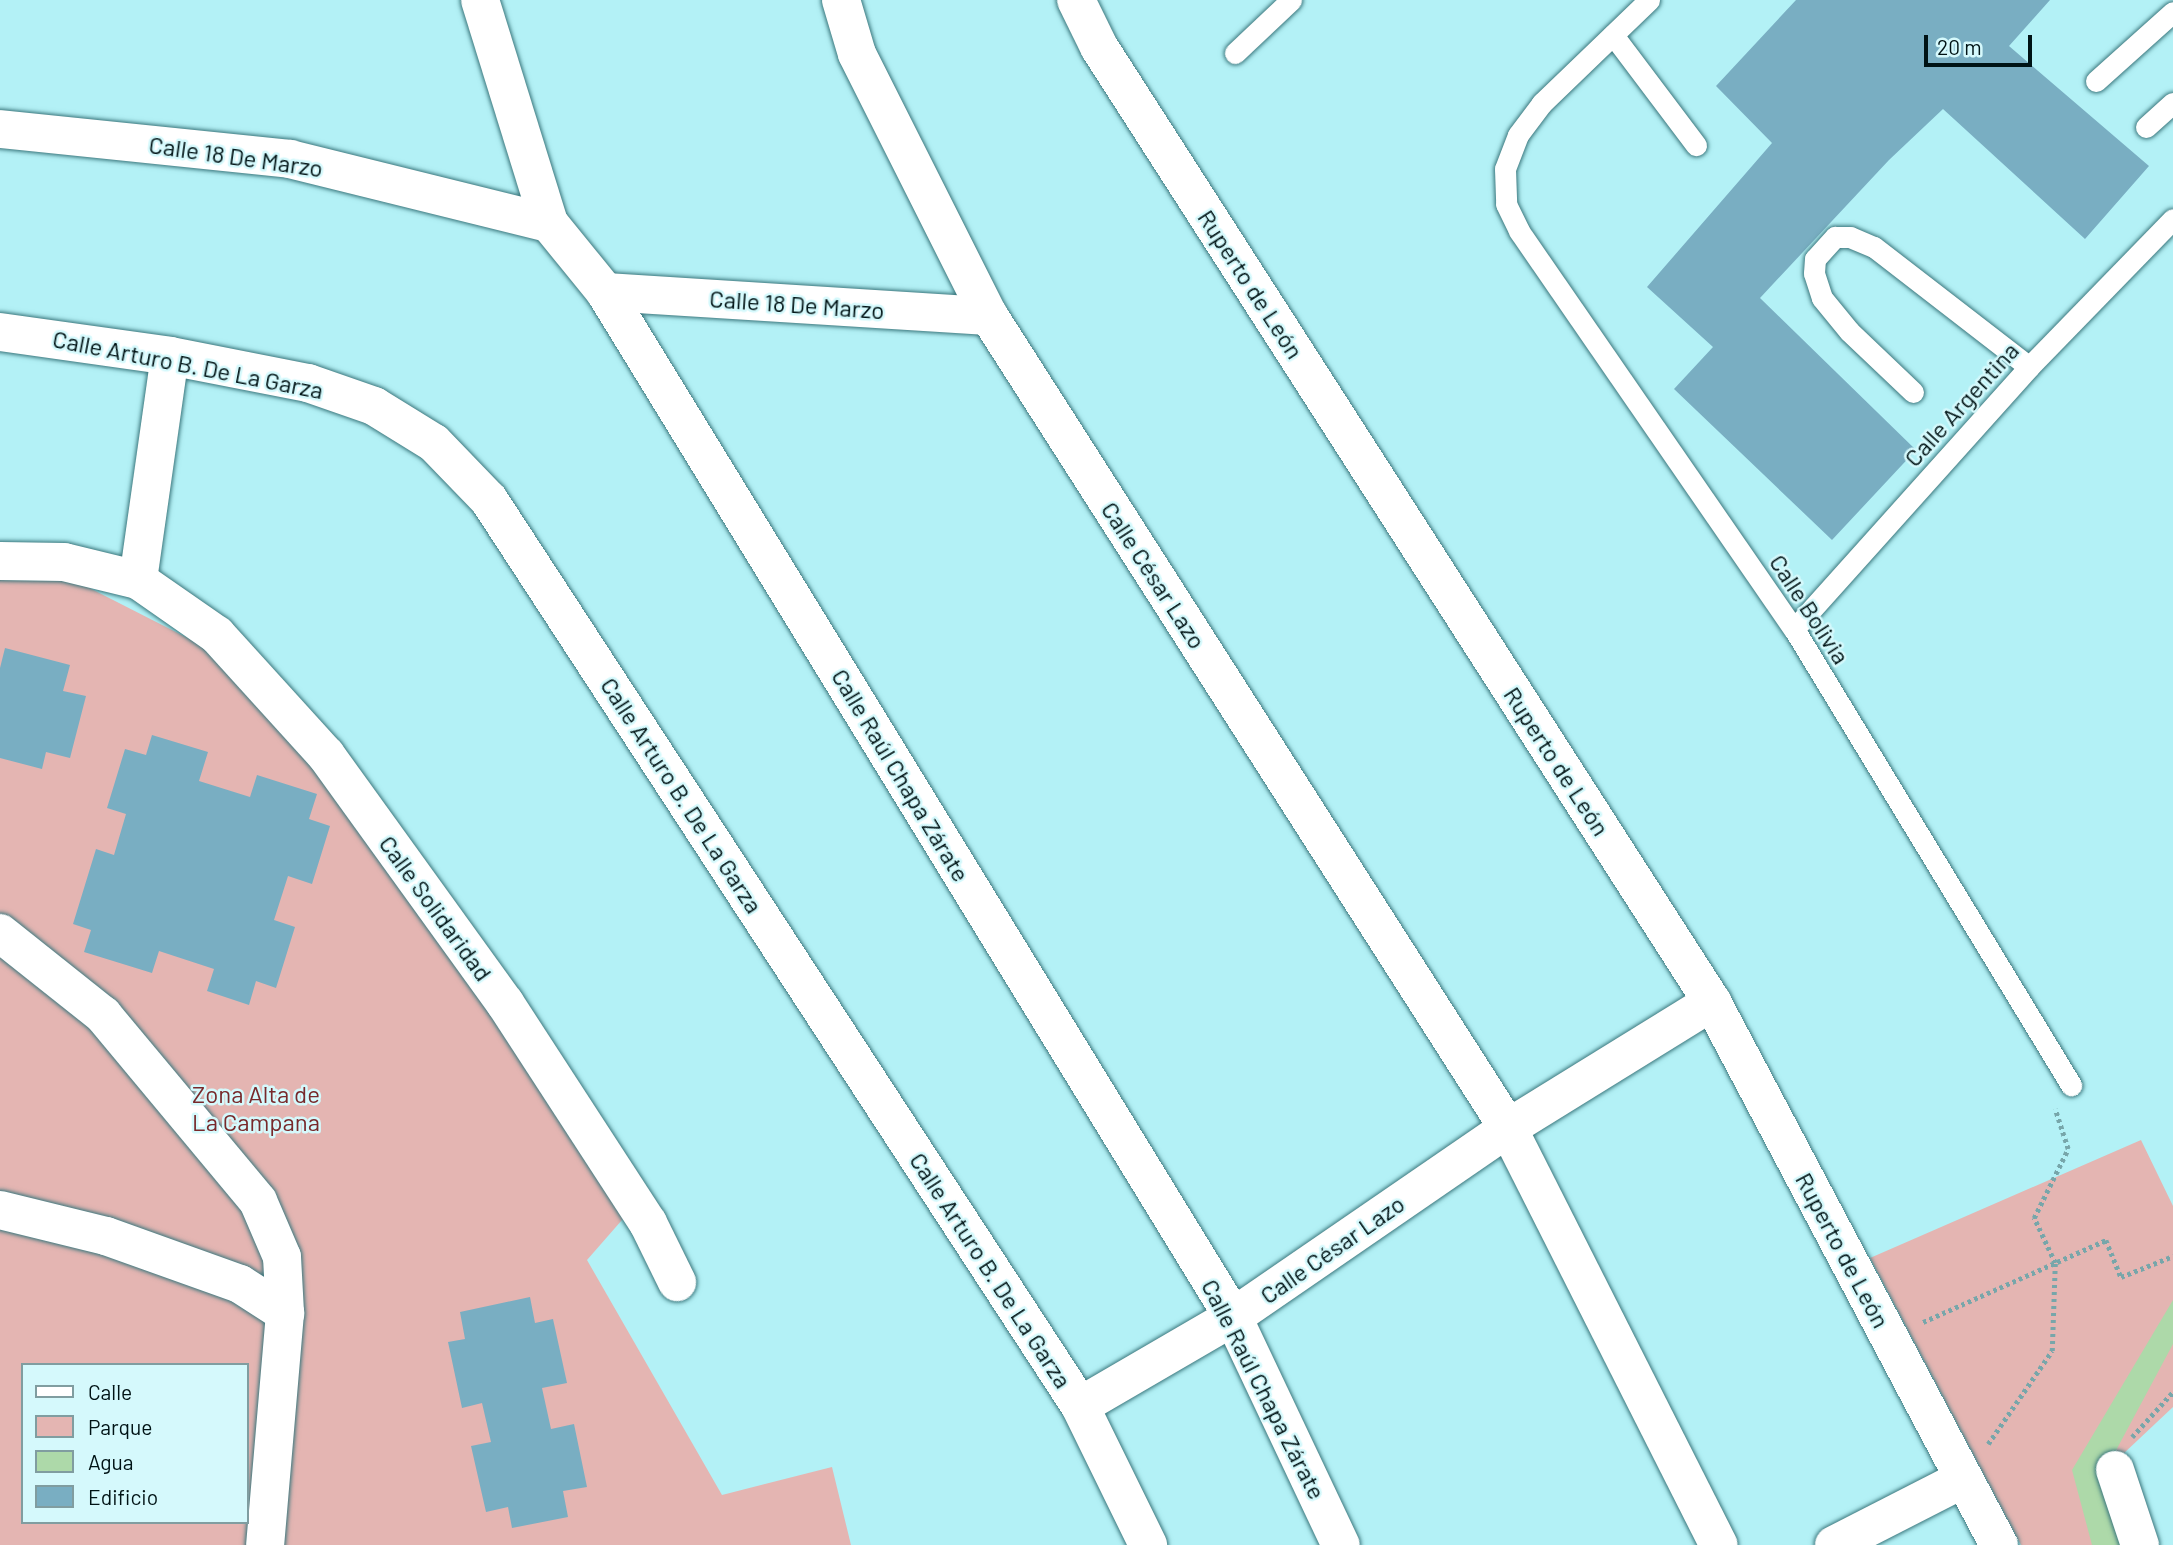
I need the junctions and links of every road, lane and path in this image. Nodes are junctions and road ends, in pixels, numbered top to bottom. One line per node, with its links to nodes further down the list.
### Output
1 (480, 0): 15 (street, Calle Raúl Chapa Zárate)
2 (841, 0): 17 (street, Calle César Lazo)
3 (1076, 0): 26 (street, Ruperto de León)
4 (1291, 0): 8 (lane)
5 (1649, 0): 7 (lane)
6 (2173, 12): 9 (lane)
7 (1613, 35): 13 (lane); 24 (lane, Calle Bolivia)
8 (1235, 53)
9 (2096, 81)
10 (2173, 103): 11 (lane)
11 (2146, 127)
12 (0, 129): 15 (street, Calle 18 De Marzo)
13 (1696, 145)
14 (2173, 219): 20 (lane, Calle Argentina)
15 (550, 223): 16 (street, Calle Raúl Chapa Zárate)
16 (606, 292): 17 (street, Calle 18 De Marzo); 34 (street, Calle Raúl Chapa Zárate)
17 (989, 316): 28 (street, Calle César Lazo)
18 (0, 332): 19 (street, Calle Arturo B. De La Garza)
19 (170, 356): 23 (street); 37 (street, Calle Arturo B. De La Garza)
20 (2029, 367): 21 (lane); 24 (lane, Calle Argentina)
21 (1913, 392)
22 (0, 561): 23 (street, Calle Solidaridad)
23 (138, 580): 32 (street, Calle Solidaridad)
24 (1794, 629): 27 (lane, Calle Bolivia)
25 (0, 933): 33 (street)
26 (1712, 1002): 28 (street, Calle César Lazo); 35 (street, Ruperto de León)
27 (2071, 1085): 31 (path)
28 (1508, 1128): 34 (street, Calle César Lazo); 43 (street, Calle César Lazo)
29 (0, 1210): 33 (street)
30 (2173, 1256): 31 (path)
31 (2054, 1263): 35 (path); 39 (path)
32 (677, 1282)
33 (285, 1313): 40 (street)
34 (1233, 1317): 37 (street, Calle César Lazo); 42 (street, Calle Raúl Chapa Zárate)
35 (1889, 1338): 39 (street, Ruperto de León)
36 (2173, 1392): 38 (path)
37 (1080, 1406): 41 (street, Calle Arturo B. De La Garza)
38 (2115, 1471): 46 (street)
39 (1963, 1479): 44 (street); 45 (street, Ruperto de León)
40 (265, 1545)
41 (1148, 1545)
42 (1341, 1545)
43 (1719, 1545)
44 (1834, 1545)
45 (1999, 1545)
46 (2140, 1545)

